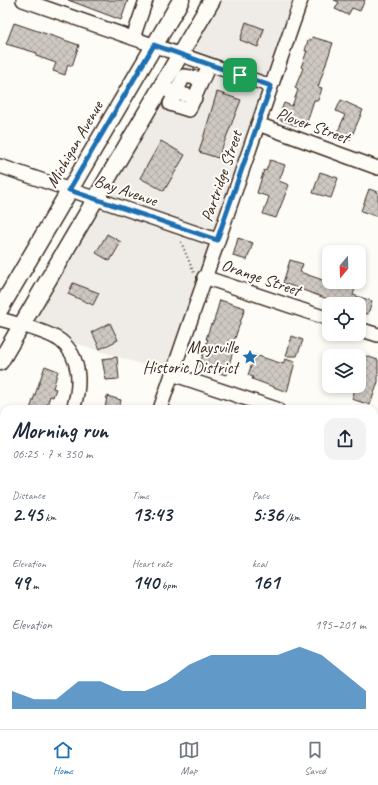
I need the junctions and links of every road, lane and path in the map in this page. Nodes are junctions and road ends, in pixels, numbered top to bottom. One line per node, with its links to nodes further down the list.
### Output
1 (23, 0): 6 (street)
2 (146, 0): 6 (street)
3 (181, 0): 7 (main road, Michigan Avenue)
4 (212, 0): 8 (main road)
5 (301, 0): 11 (street, Partridge Street)
6 (133, 38): 7 (street)
7 (154, 45): 8 (street); 17 (main road, Michigan Avenue)
8 (180, 54): 9 (street); 12 (main road)
9 (209, 65): 10 (street); 11 (street)
10 (203, 80): 13 (street); 13 (street)
11 (271, 86): 14 (street, Partridge Street)
12 (160, 89): 13 (street); 18 (main road)
13 (176, 92)
14 (258, 124): 16 (street, Plover Street); 19 (street, Partridge Street)
15 (0, 166): 17 (street, Bay Avenue)
16 (378, 168)
17 (69, 190): 18 (street, Bay Avenue); 22 (main road, Michigan Avenue)
18 (95, 198): 19 (street, Bay Avenue); 25 (main road)
19 (217, 240): 21 (street, Partridge Street)
20 (181, 242): 21 (path)
21 (199, 276): 23 (street, Orange Street); 29 (street, Partridge Street)
22 (0, 309)
23 (322, 317)
24 (0, 319): 25 (street)
25 (21, 326): 28 (main road); 30 (street)
26 (366, 331): 27 (street)
27 (378, 335)
28 (0, 362)
29 (172, 374): 31 (street, Partridge Street); 32 (street)
30 (75, 405)
31 (161, 405)
32 (265, 405)

